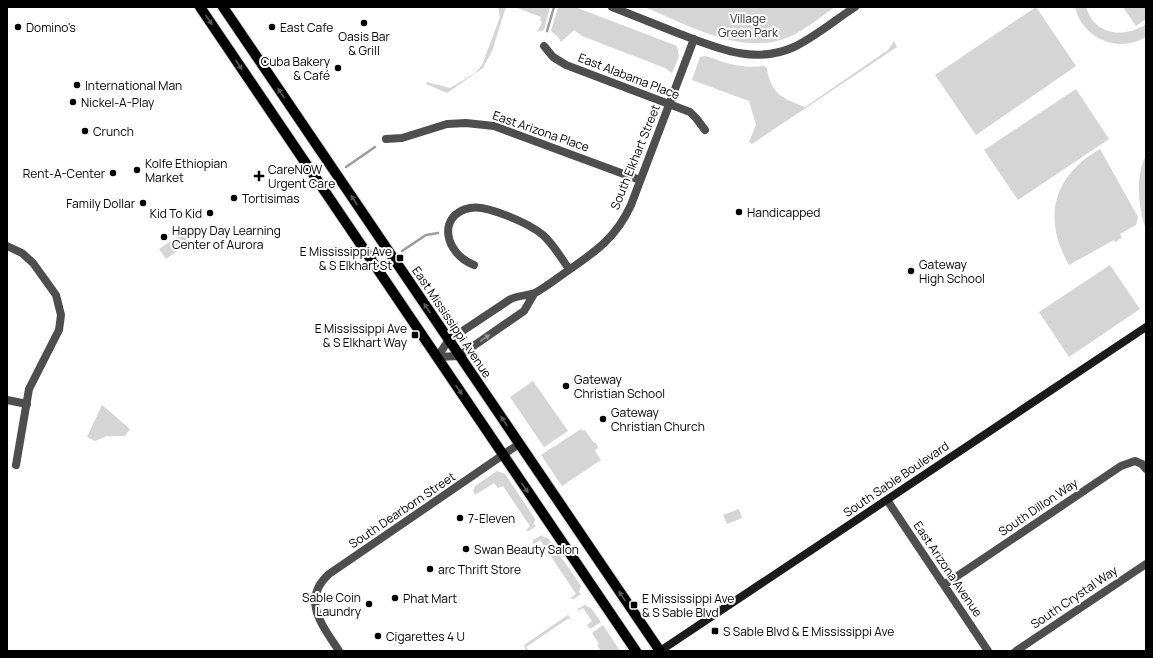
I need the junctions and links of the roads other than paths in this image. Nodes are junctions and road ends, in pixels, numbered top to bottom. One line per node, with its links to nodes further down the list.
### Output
1 (200, 7): 18 (main road, one-way to 18)
2 (223, 7): 16 (main road, East Mississippi Avenue, one-way to 2)
3 (612, 7): 5 (street)
4 (855, 7): 5 (street)
5 (694, 39): 7 (street, South Elkhart Street)
6 (544, 46): 7 (street, East Alabama Place)
7 (670, 104): 8 (street, East Alabama Place); 10 (street, South Elkhart Street)
8 (705, 130)
9 (386, 139): 10 (street, East Arizona Place)
10 (640, 180): 13 (street, South Elkhart Street)
11 (7, 246): 20 (street)
12 (474, 265): 13 (street)
13 (569, 269): 14 (street, South Elkhart Street)
14 (534, 294): 16 (street, South Elkhart Street); 17 (street, South Elkhart Street, one-way to 14)
15 (1146, 327): 25 (street, South Sable Boulevard)
16 (449, 340): 17 (main road, East Mississippi Avenue); 18 (street)
17 (459, 356): 18 (street); 21 (main road, East Mississippi Avenue, one-way to 17)
18 (437, 357): 22 (main road, one-way to 22)
19 (7, 400): 20 (street)
20 (27, 404): 23 (street)
21 (519, 444): 22 (street, South Dearborn Street); 30 (main road, East Mississippi Avenue, one-way to 21)
22 (503, 455): 28 (street, South Dearborn Street); 29 (main road, one-way to 29)
23 (16, 465)
24 (1146, 469): 27 (street, South Dillon Way)
25 (887, 500): 27 (street, East Arizona Avenue); 30 (street, South Sable Boulevard)
26 (1146, 564): 32 (street, South Crystal Way)
27 (944, 585): 31 (street, East Arizona Avenue)
28 (339, 651)
29 (636, 651)
30 (660, 651)
31 (988, 651)
32 (1016, 651)

